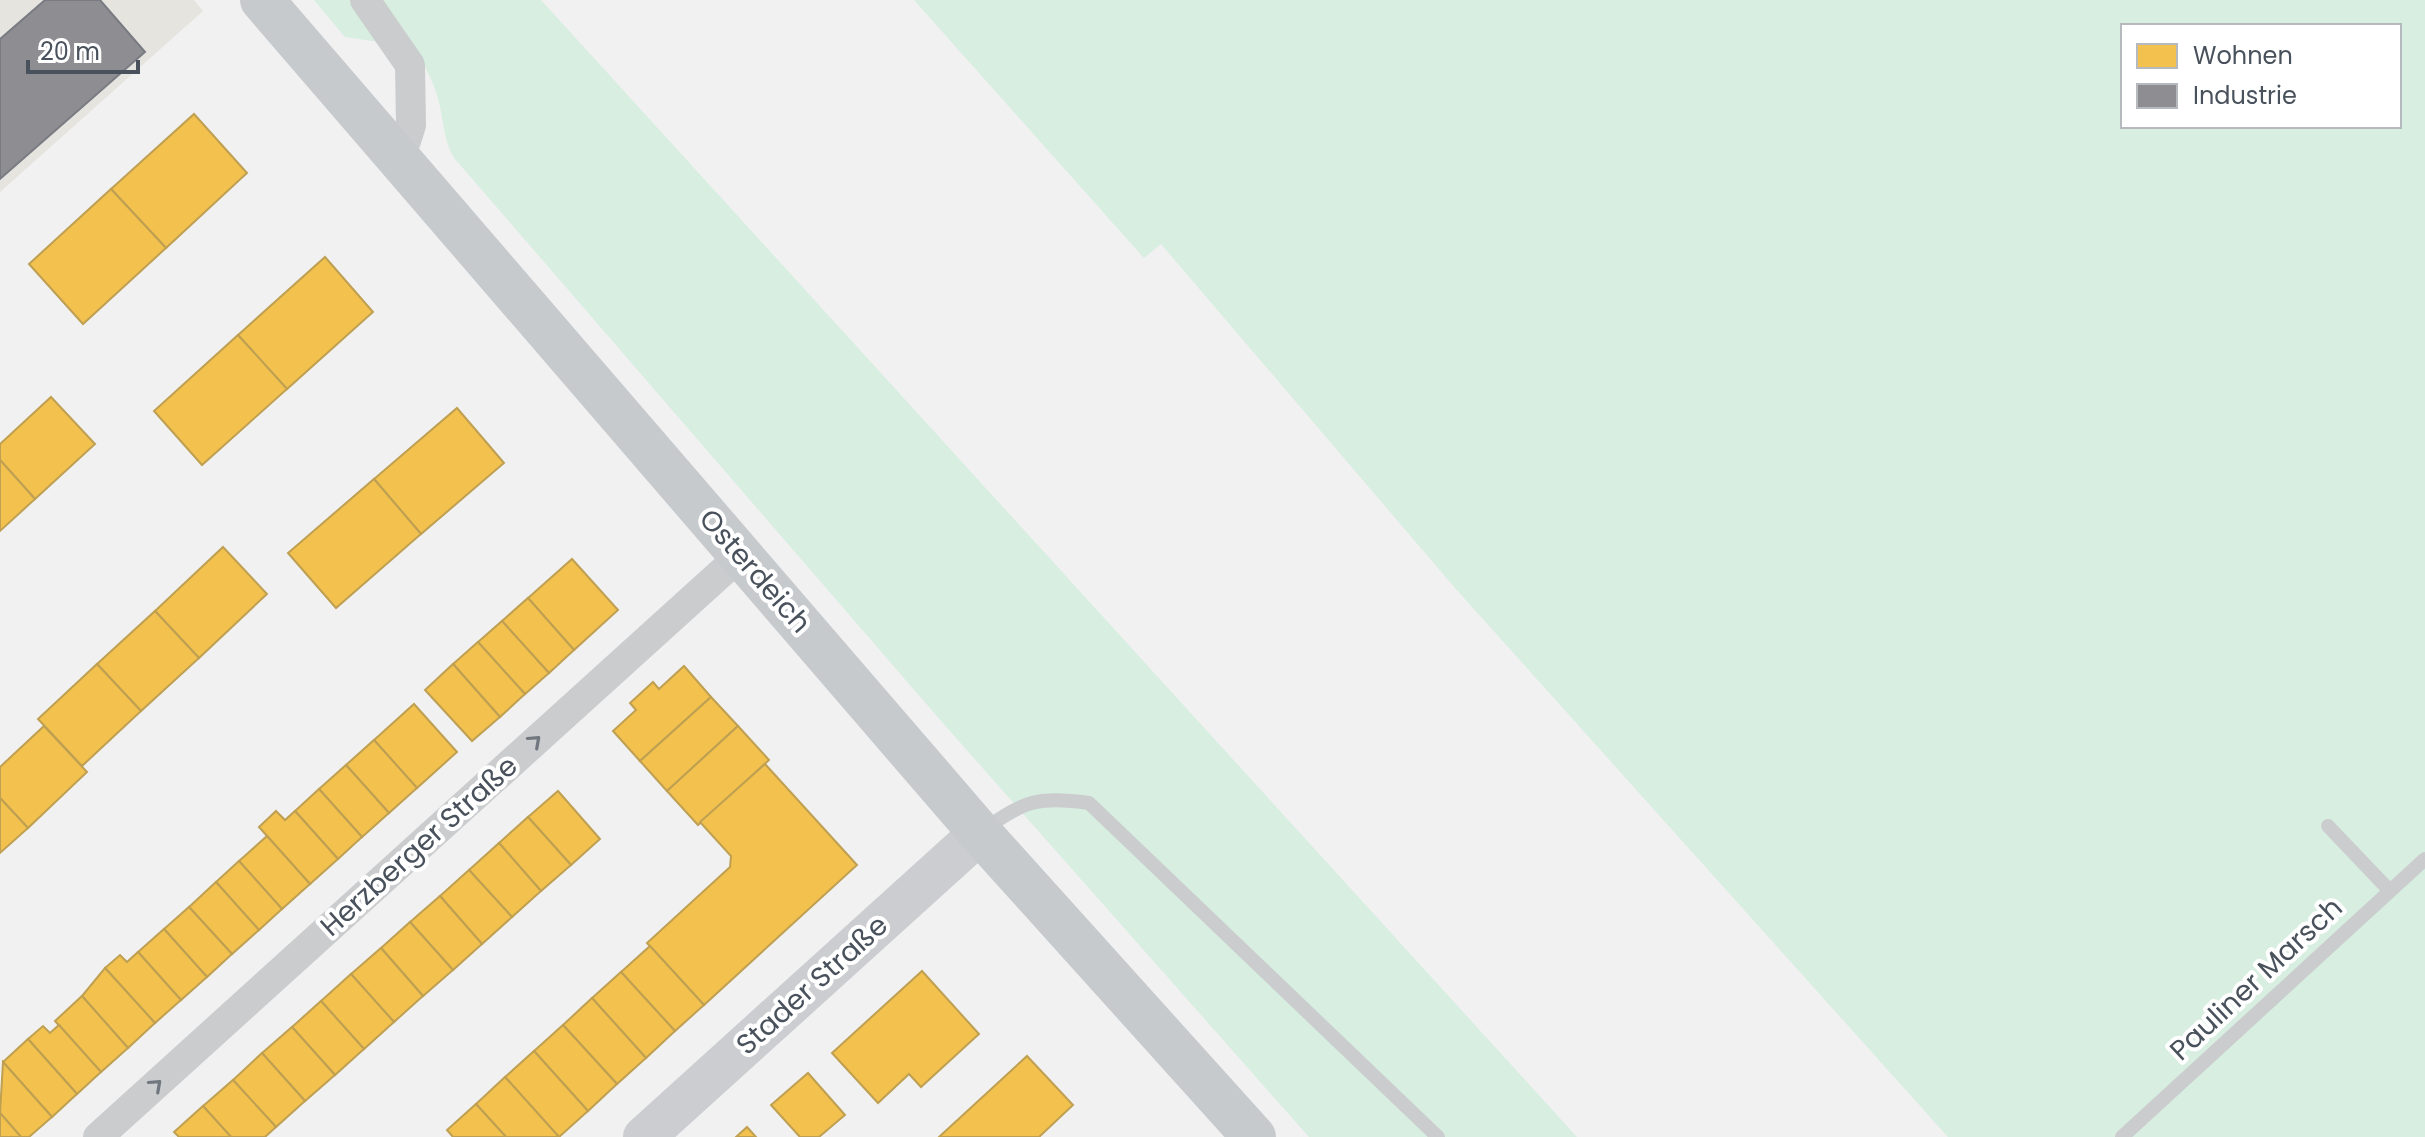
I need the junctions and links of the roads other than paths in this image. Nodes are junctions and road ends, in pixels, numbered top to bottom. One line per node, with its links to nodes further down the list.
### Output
1 (262, 0): 3 (main road, Osterdeich)
2 (365, 0): 3 (street)
3 (394, 154): 4 (main road, Osterdeich)
4 (741, 555): 6 (main road, Osterdeich); 9 (street, Herzberger Straße, one-way to 4)
5 (2328, 826): 8 (lane)
6 (980, 833): 10 (street, Stader Straße); 11 (main road, Osterdeich); 12 (lane)
7 (2425, 859): 8 (lane, Pauliner Marsch)
8 (2390, 891): 13 (lane, Pauliner Marsch)
9 (98, 1137)
10 (644, 1137)
11 (1254, 1137)
12 (1438, 1137)
13 (2122, 1137)

